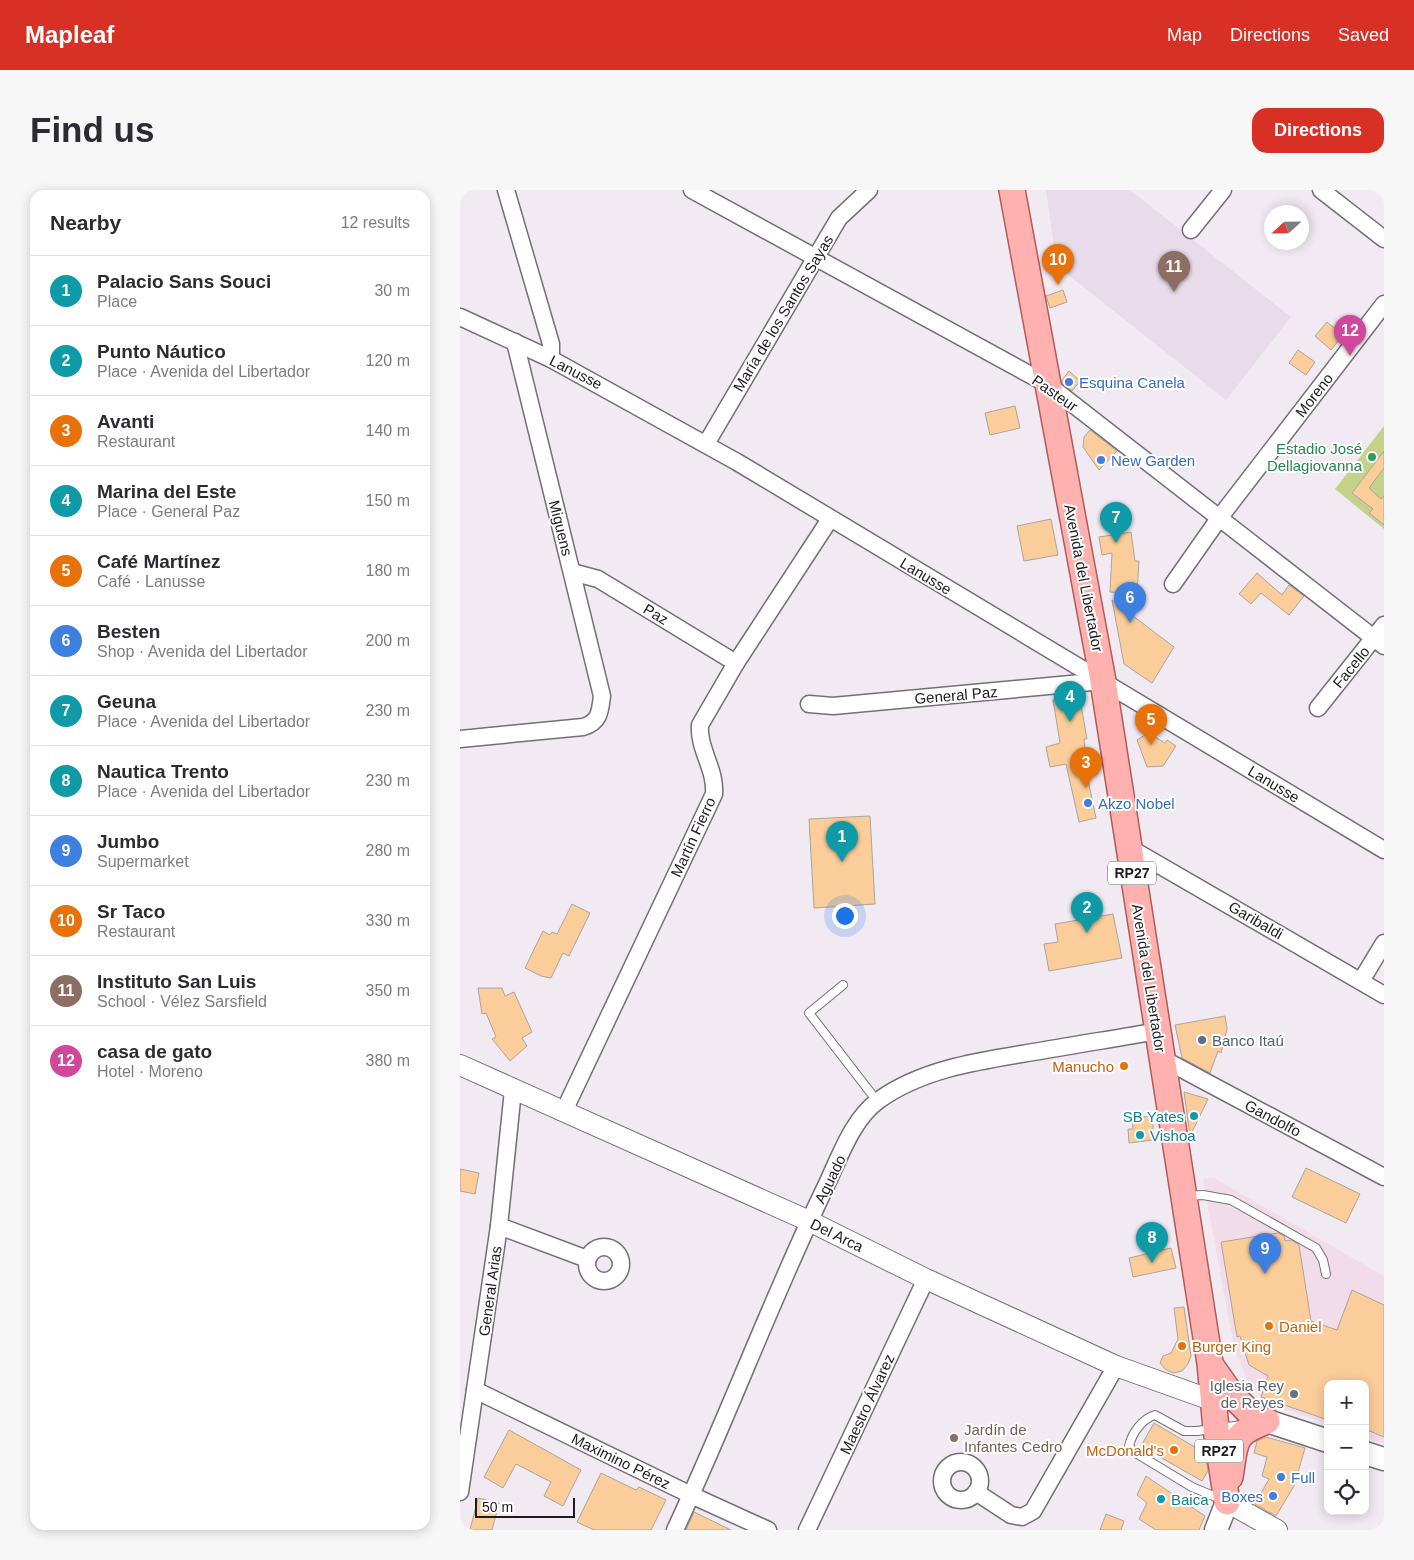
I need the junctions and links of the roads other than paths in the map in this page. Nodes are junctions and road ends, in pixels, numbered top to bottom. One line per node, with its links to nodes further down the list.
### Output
1 (506, 190): 13 (street)
2 (692, 190): 9 (street, Pasteur)
3 (869, 190): 9 (street, María de los Santos Sayas)
4 (1012, 190): 14 (main road, Avenida del Libertador / RP27)
5 (1223, 190): 7 (street)
6 (1322, 190): 8 (street)
7 (1191, 230)
8 (1384, 240)
9 (815, 258): 14 (street, Pasteur); 15 (street, María de los Santos Sayas)
10 (1384, 304): 16 (street, Moreno)
11 (460, 317): 12 (street, Lanusse)
12 (515, 342): 13 (street, Lanusse); 18 (street, Miguens)
13 (551, 359): 15 (street, Lanusse)
14 (1047, 384): 16 (street, Pasteur); 23 (main road, Avenida del Libertador / RP27)
15 (706, 444): 17 (street, Lanusse)
16 (1220, 518): 19 (street, Moreno); 21 (street, Pasteur)
17 (830, 519): 22 (street, Martín Fierro); 23 (street, Lanusse)
18 (572, 572): 22 (street, Paz); 26 (street, Miguens)
19 (1173, 584)
20 (1384, 625): 21 (street, Facello)
21 (1379, 642): 25 (street, Facello)
22 (736, 663): 38 (street, Martín Fierro)
23 (1103, 681): 24 (street, General Paz); 27 (main road, Avenida del Libertador / RP27); 28 (street, Lanusse)
24 (809, 704)
25 (1318, 708)
26 (460, 739)
27 (1128, 847): 30 (street, Garibaldi); 33 (main road, Avenida del Libertador / RP27)
28 (1384, 850)
29 (1384, 943): 30 (street)
30 (1361, 981): 32 (street, Garibaldi)
31 (843, 984): 37 (lane)
32 (1384, 995)
33 (1158, 1031): 34 (main road, Avenida del Libertador / RP27); 37 (street, Aguado)
34 (1162, 1059): 39 (street, Gandolfo); 40 (main road, Avenida del Libertador / RP27)
35 (460, 1065): 36 (street, Del Arca)
36 (513, 1090): 38 (street, Del Arca); 42 (street, General Arias)
37 (878, 1100): 41 (street, Aguado)
38 (564, 1111): 41 (street, Del Arca)
39 (1384, 1177)
40 (1184, 1196): 44 (lane); 46 (main road, Avenida del Libertador / RP27)
41 (809, 1221): 45 (street, Del Arca); 57 (street, Aguado)
42 (499, 1226): 43 (street); 48 (street, General Arias)
43 (587, 1259)
44 (1326, 1274)
45 (926, 1279): 47 (street, Del Arca); 61 (street, Maestro Álvarez)
46 (1210, 1363): 49 (main road, Avenida del Libertador / RP27); 50 (main road, RP27)
47 (1116, 1366): 49 (street, Del Arca); 56 (street)
48 (475, 1390): 55 (street, General Arias); 57 (street, Maximino Pérez)
49 (1214, 1400): 50 (main road, RP27); 51 (main road, Avenida del Libertador / RP27)
50 (1258, 1417): 51 (lane); 52 (main road, RP27); 58 (main road, RP27)
51 (1216, 1429): 58 (main road, Avenida del Libertador / RP27); 58 (lane)
52 (1324, 1440)
53 (1369, 1454): 54 (main road)
54 (1384, 1459)
55 (460, 1492)
56 (976, 1492)
57 (691, 1495): 59 (street, Aguado); 60 (street, Maximino Pérez)
58 (1227, 1502): 62 (main road, RP27); 63 (street)
59 (675, 1530)
60 (768, 1530)
61 (808, 1530)
62 (1216, 1530)
63 (1277, 1530)

